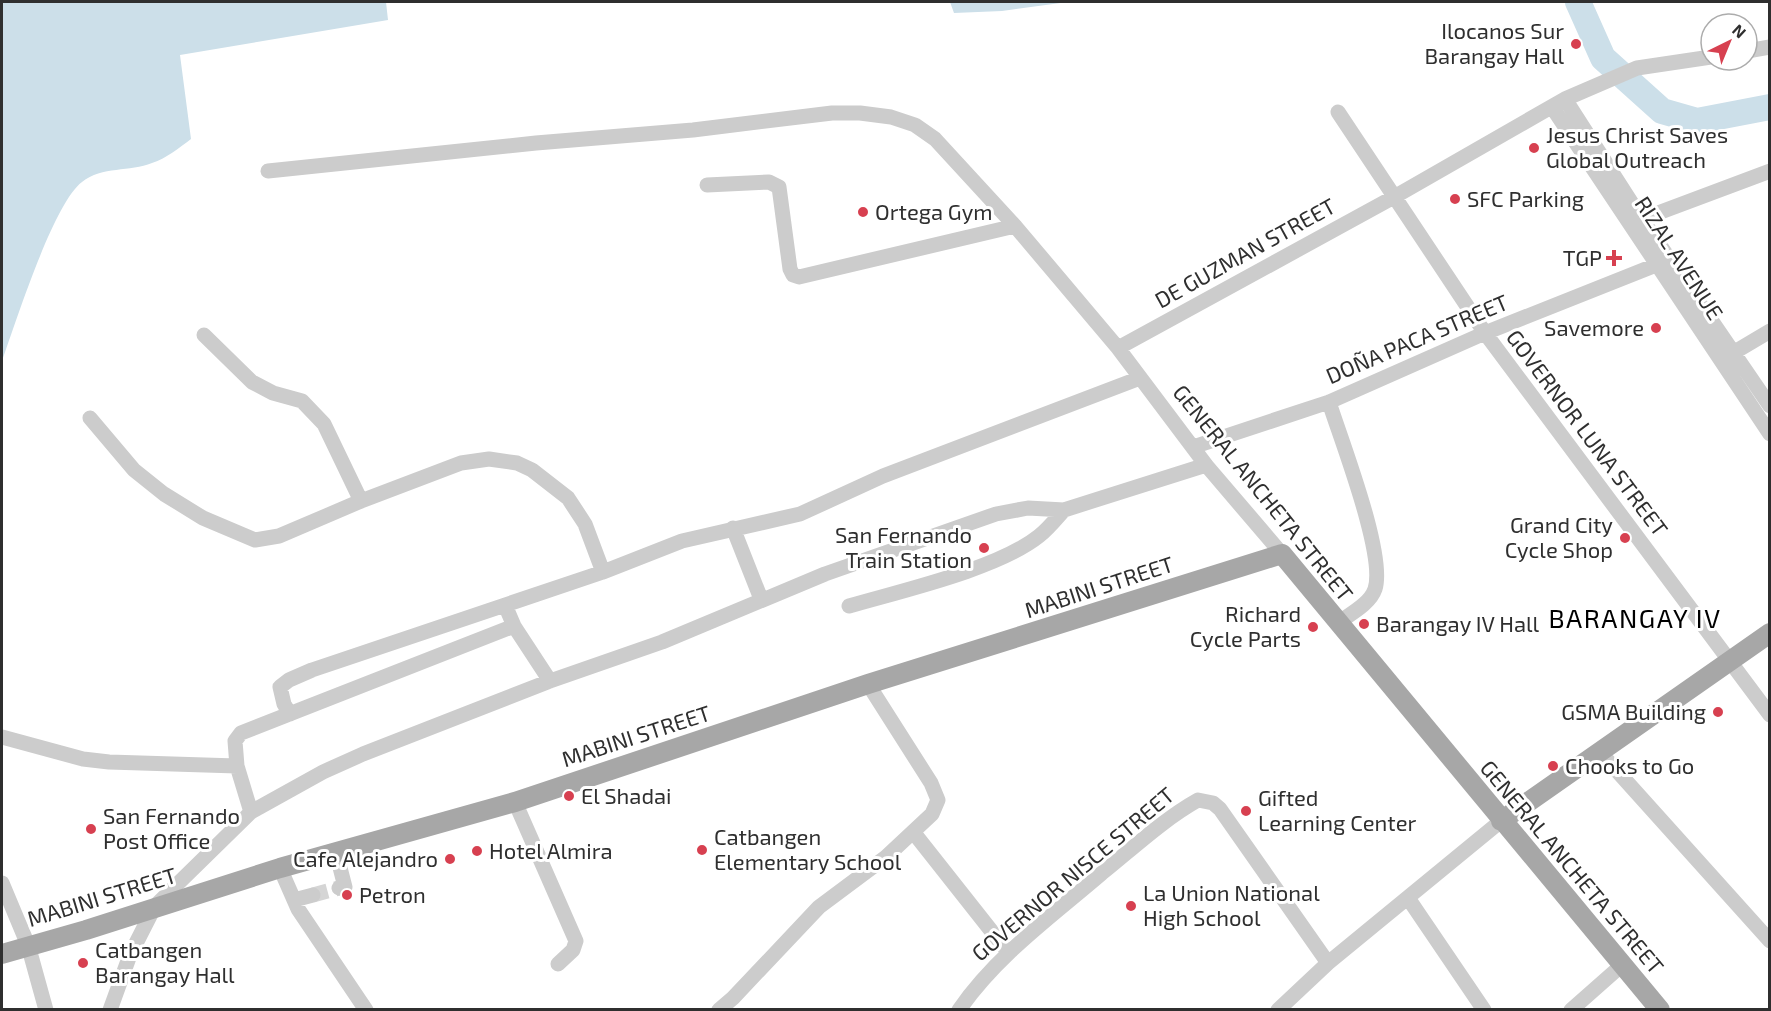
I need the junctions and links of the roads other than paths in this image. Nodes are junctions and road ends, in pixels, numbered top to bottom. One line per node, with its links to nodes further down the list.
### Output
1 (1699, 59): 2 (street, DE GUZMAN STREET)
2 (1565, 99): 3 (street, DE GUZMAN STREET); 9 (street, RIZAL AVENUE)
3 (1552, 107): 8 (street, DE GUZMAN STREET); 11 (street, RIZAL AVENUE)
4 (1338, 112): 8 (street, GOVERNOR LUNA STREET)
5 (268, 171): 10 (street, GENERAL ANCHETA STREET)
6 (1770, 171): 9 (street)
7 (707, 185): 10 (street)
8 (1394, 197): 13 (street, GOVERNOR LUNA STREET); 15 (street, DE GUZMAN STREET)
9 (1642, 219): 16 (street, RIZAL AVENUE)
10 (1015, 226): 15 (street, GENERAL ANCHETA STREET)
11 (1656, 265): 13 (street, DOÑA PACA STREET); 21 (street, RIZAL AVENUE)
12 (1770, 331): 16 (street)
13 (1485, 333): 18 (street, DOÑA PACA STREET); 35 (street, GOVERNOR LUNA STREET)
14 (204, 335): 24 (street)
15 (1118, 348): 17 (street, GENERAL ANCHETA STREET)
16 (1733, 353): 19 (street, RIZAL AVENUE)
17 (1140, 378): 22 (street, GENERAL ANCHETA STREET); 26 (street)
18 (1329, 402): 22 (street, DOÑA PACA STREET); 32 (street)
19 (1770, 406)
20 (90, 418): 24 (street)
21 (1770, 434)
22 (1193, 447): 23 (street, GENERAL ANCHETA STREET)
23 (1206, 465): 25 (street); 27 (street, GENERAL ANCHETA STREET)
24 (361, 501): 28 (street)
25 (1064, 510): 29 (street); 31 (street)
26 (732, 528): 28 (street); 29 (street)
27 (1282, 554): 32 (main road, GENERAL ANCHETA STREET); 37 (main road, MABINI STREET)
28 (603, 572): 30 (street)
29 (761, 598): 36 (street)
30 (506, 605): 33 (street); 38 (street)
31 (849, 606)
32 (1338, 623): 45 (main road, GENERAL ANCHETA STREET)
33 (514, 626): 36 (street); 38 (street)
34 (1770, 633): 35 (main road)
35 (1729, 661): 39 (street, GOVERNOR LUNA STREET); 41 (main road)
36 (550, 681): 44 (street)
37 (868, 684): 43 (main road, MABINI STREET); 46 (street)
38 (290, 714): 42 (street)
39 (1770, 715)
40 (2, 737): 42 (street)
41 (1600, 752): 45 (main road); 55 (street)
42 (237, 766): 44 (street)
43 (515, 802): 47 (main road, MABINI STREET); 60 (street)
44 (251, 812): 54 (street)
45 (1501, 821): 52 (street); 61 (main road, GENERAL ANCHETA STREET)
46 (914, 833): 57 (street); 65 (street)
47 (336, 852): 48 (main road, MABINI STREET); 50 (street)
48 (280, 868): 53 (street); 54 (main road, MABINI STREET)
49 (2, 884): 56 (street)
50 (339, 888)
51 (313, 895): 53 (street)
52 (1408, 898): 59 (street); 68 (street)
53 (294, 900): 64 (street)
54 (155, 906): 56 (main road, MABINI STREET); 63 (street)
55 (1770, 941)
56 (28, 945): 58 (main road, MABINI STREET); 62 (street)
57 (1008, 952): 59 (street, GOVERNOR NISCE STREET); 66 (street, GOVERNOR NISCE STREET)
58 (2, 954)
59 (1328, 963): 67 (street)
60 (558, 964)
61 (1622, 965): 69 (street); 70 (main road, GENERAL ANCHETA STREET)
62 (46, 1010)
63 (110, 1010)
64 (366, 1010)
65 (718, 1010)
66 (959, 1010)
67 (1278, 1010)
68 (1484, 1010)
69 (1571, 1010)
70 (1660, 1010)

